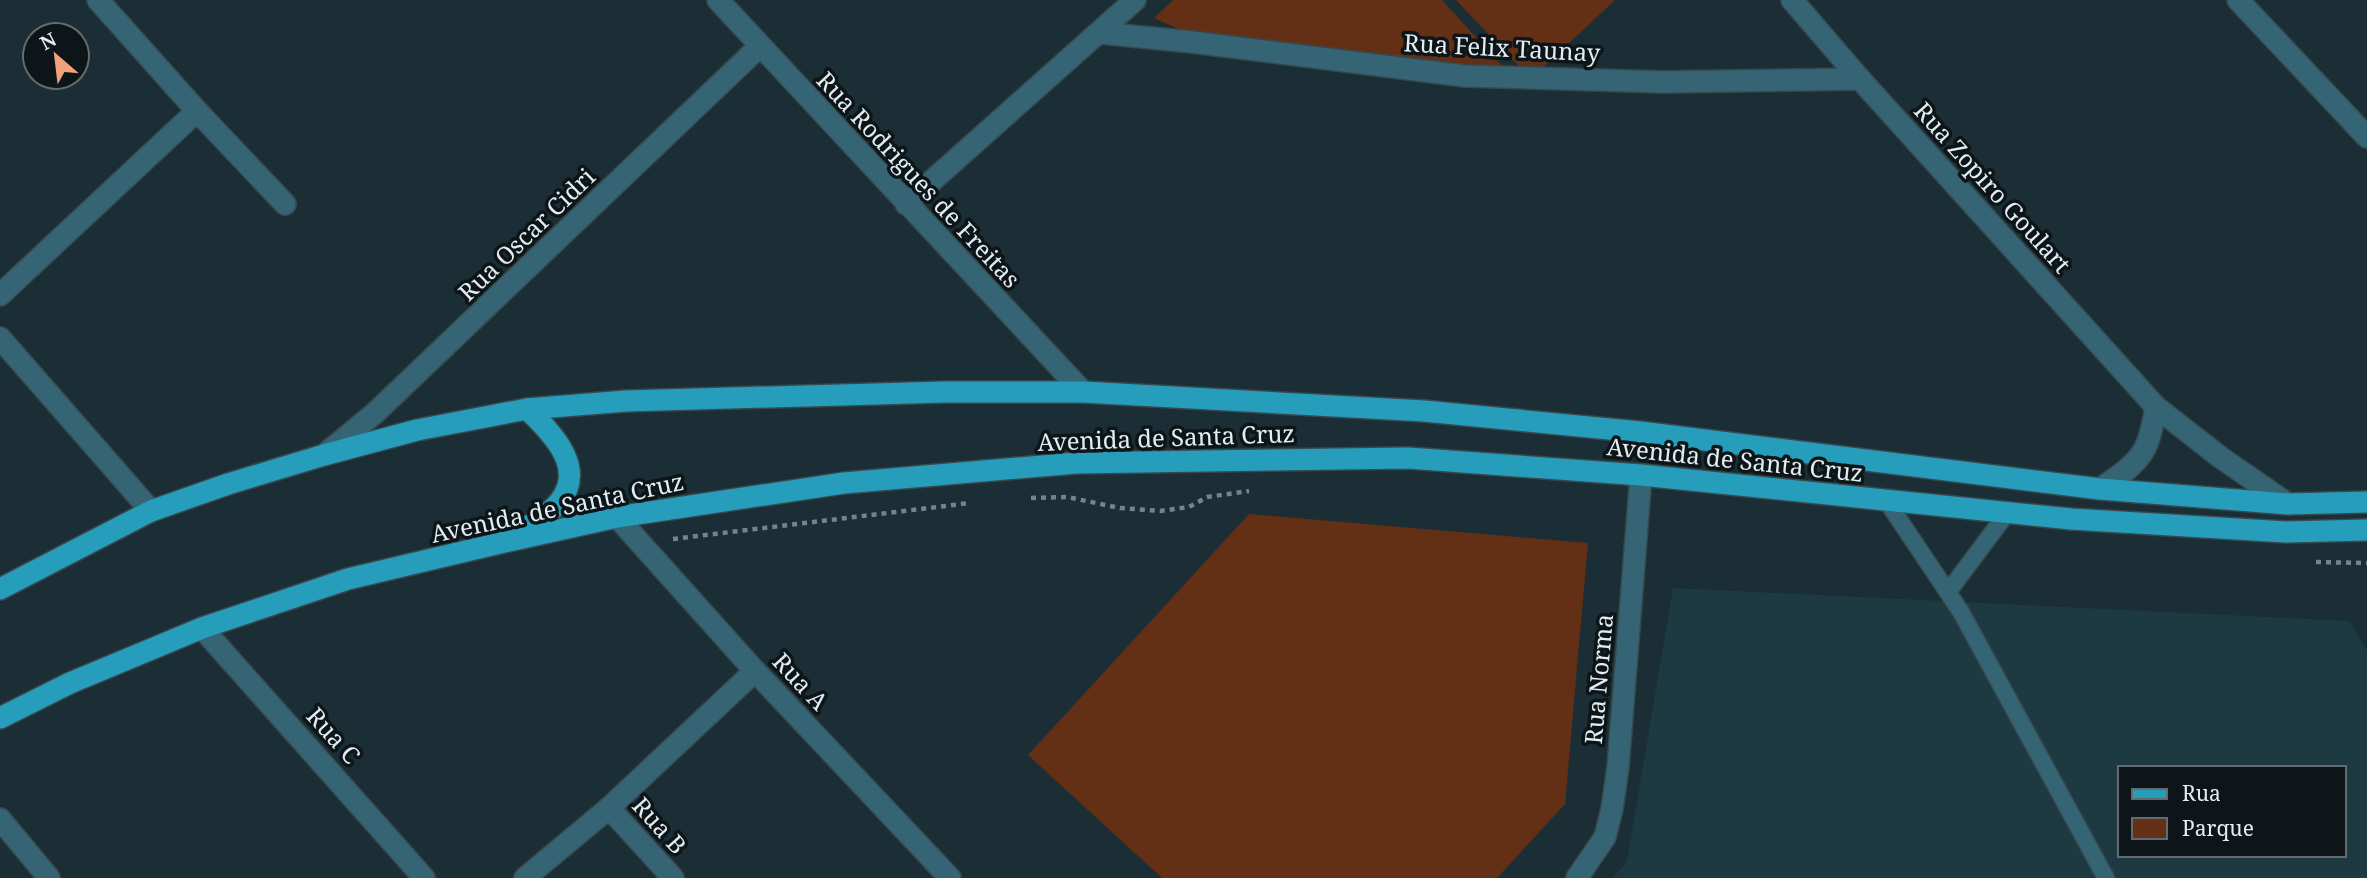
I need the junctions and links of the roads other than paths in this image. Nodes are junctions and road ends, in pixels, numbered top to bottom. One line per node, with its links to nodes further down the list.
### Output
1 (99, 0): 9 (street)
2 (718, 0): 7 (street, Rua Rodrigues de Freitas)
3 (1135, 0): 6 (street)
4 (1792, 0): 8 (street, Rua Zopiro Goulart)
5 (2238, 0): 10 (street)
6 (1101, 33): 8 (street, Rua Felix Taunay); 12 (street)
7 (760, 46): 12 (street, Rua Rodrigues de Freitas); 18 (street, Rua Oscar Cidri)
8 (1860, 79): 16 (street, Rua Zopiro Goulart)
9 (197, 111): 11 (street); 13 (street)
10 (2367, 137)
11 (285, 204)
12 (906, 204): 15 (street, Rua Rodrigues de Freitas)
13 (0, 295)
14 (0, 338): 24 (street)
15 (1083, 392): 17 (main road, Avenida de Santa Cruz); 20 (main road, Avenida de Santa Cruz)
16 (2156, 407): 20 (street); 23 (street, Rua Zopiro Goulart)
17 (527, 409): 18 (main road, Avenida de Santa Cruz); 28 (main road)
18 (324, 455): 24 (main road, Avenida de Santa Cruz)
19 (1641, 475): 21 (main road, Avenida de Santa Cruz); 26 (main road, Avenida de Santa Cruz); 41 (street, Rua Norma)
20 (2099, 489): 23 (main road, Avenida de Santa Cruz)
21 (1886, 500): 25 (main road, Avenida de Santa Cruz); 30 (lane)
22 (2367, 502): 23 (main road, Avenida de Santa Cruz)
23 (2288, 503)
24 (151, 511): 29 (main road, Avenida de Santa Cruz)
25 (2007, 513): 27 (main road, Avenida de Santa Cruz); 30 (lane)
26 (617, 517): 28 (main road, Avenida de Santa Cruz); 32 (street, Rua A)
27 (2367, 530)
28 (500, 543): 31 (main road, Avenida de Santa Cruz)
29 (0, 589)
30 (1948, 592): 42 (lane)
31 (202, 628): 33 (main road, Avenida de Santa Cruz); 37 (street, Rua C)
32 (755, 671): 34 (street); 40 (street, Rua A)
33 (0, 718)
34 (609, 808): 38 (street); 39 (street, Rua B)
35 (0, 820): 36 (street)
36 (49, 878)
37 (424, 878)
38 (525, 878)
39 (673, 878)
40 (950, 878)
41 (1577, 878)
42 (2106, 878)

